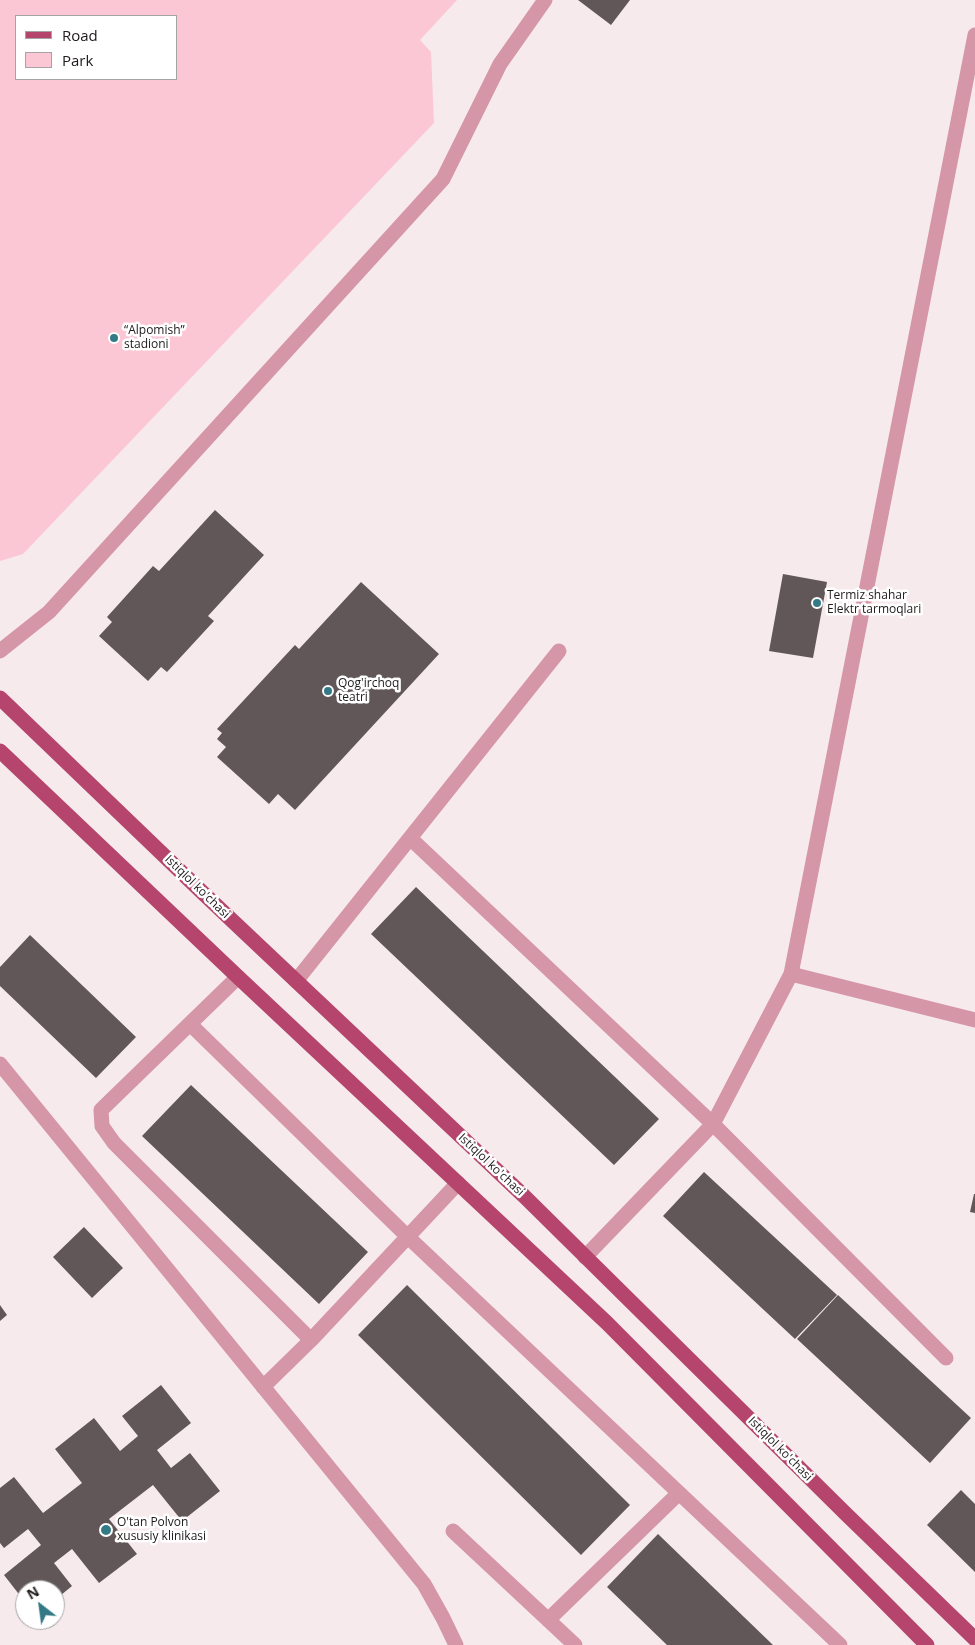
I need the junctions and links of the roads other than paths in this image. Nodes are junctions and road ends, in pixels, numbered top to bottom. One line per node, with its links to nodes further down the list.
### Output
1 (545, 0): 3 (street)
2 (975, 35): 8 (street)
3 (0, 651)
4 (559, 651): 7 (street)
5 (0, 698): 10 (main road, Istiqlol ko'chasi)
6 (0, 751): 9 (main road)
7 (410, 838): 10 (street); 14 (street)
8 (791, 974): 11 (street); 14 (street)
9 (238, 978): 12 (street); 15 (main road)
10 (296, 981): 17 (main road, Istiqlol ko'chasi)
11 (975, 1020)
12 (190, 1024): 16 (street); 18 (street)
13 (0, 1064): 20 (street)
14 (713, 1124): 17 (street); 19 (street)
15 (458, 1183): 16 (street); 28 (main road)
16 (408, 1237): 18 (street); 21 (street)
17 (585, 1257): 24 (main road, Istiqlol ko'chasi)
18 (312, 1340): 20 (street)
19 (946, 1358)
20 (263, 1387): 25 (street)
21 (679, 1493): 23 (street); 27 (street)
22 (453, 1532): 23 (street)
23 (548, 1620): 26 (street)
24 (975, 1639)
25 (456, 1645)
26 (575, 1645)
27 (840, 1645)
28 (927, 1645)

